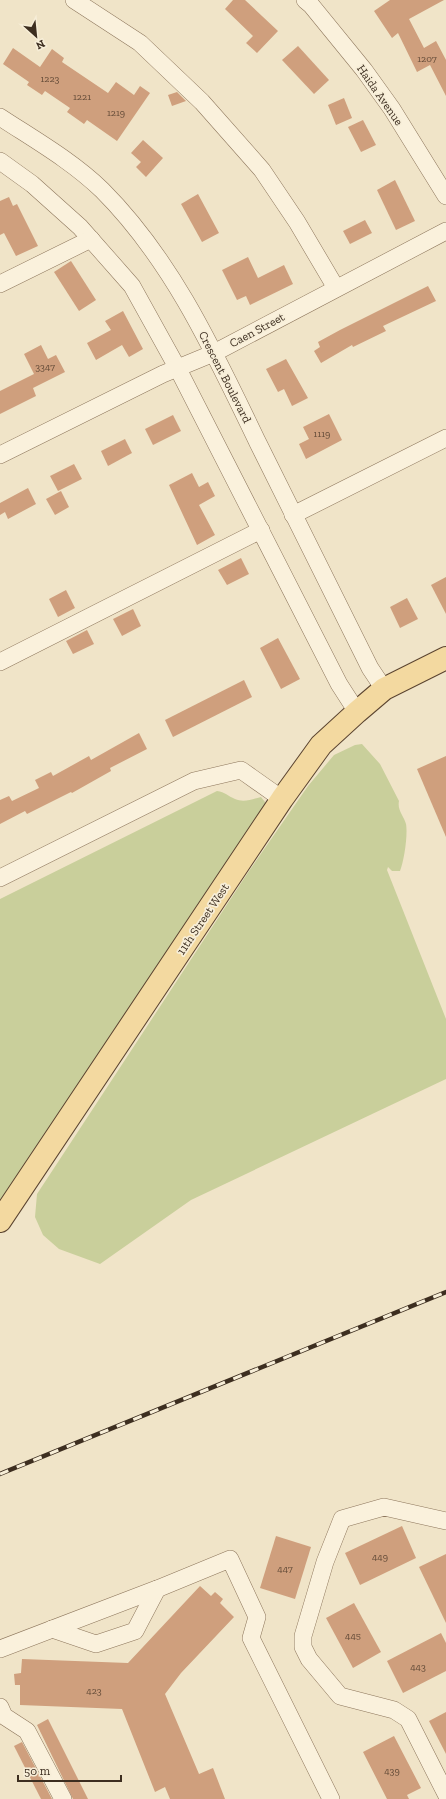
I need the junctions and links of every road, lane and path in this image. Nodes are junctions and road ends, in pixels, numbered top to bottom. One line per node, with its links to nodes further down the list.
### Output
1 (74, 0): 9 (street)
2 (313, 2): 5 (street, Haida Avenue)
3 (0, 117): 10 (street, Crescent Boulevard)
4 (0, 161): 7 (street)
5 (446, 196)
6 (446, 231): 9 (street, Caen Street)
7 (91, 239): 8 (street); 11 (street)
8 (0, 284)
9 (336, 288): 10 (street, Caen Street)
10 (214, 353): 11 (street, Caen Street); 14 (street, Crescent Boulevard)
11 (178, 369): 13 (street, Caen Street); 15 (street)
12 (446, 438): 14 (street)
13 (0, 455)
14 (293, 515): 18 (street, Crescent Boulevard)
15 (261, 530): 17 (street); 19 (street)
16 (446, 658): 18 (main road, 11th Street West)
17 (0, 662)
18 (384, 689): 19 (main road, 11th Street West)
19 (357, 712): 20 (main road, 11th Street West)
20 (282, 800): 21 (street); 22 (main road, 11th Street West)
21 (0, 878)
22 (0, 1221)
23 (446, 1521): 28 (street)
24 (157, 1589): 25 (street); 25 (street); 30 (street)
25 (52, 1629): 26 (street)
26 (0, 1649)
27 (0, 1707): 29 (street)
28 (446, 1794)
29 (63, 1799)
30 (331, 1799)

